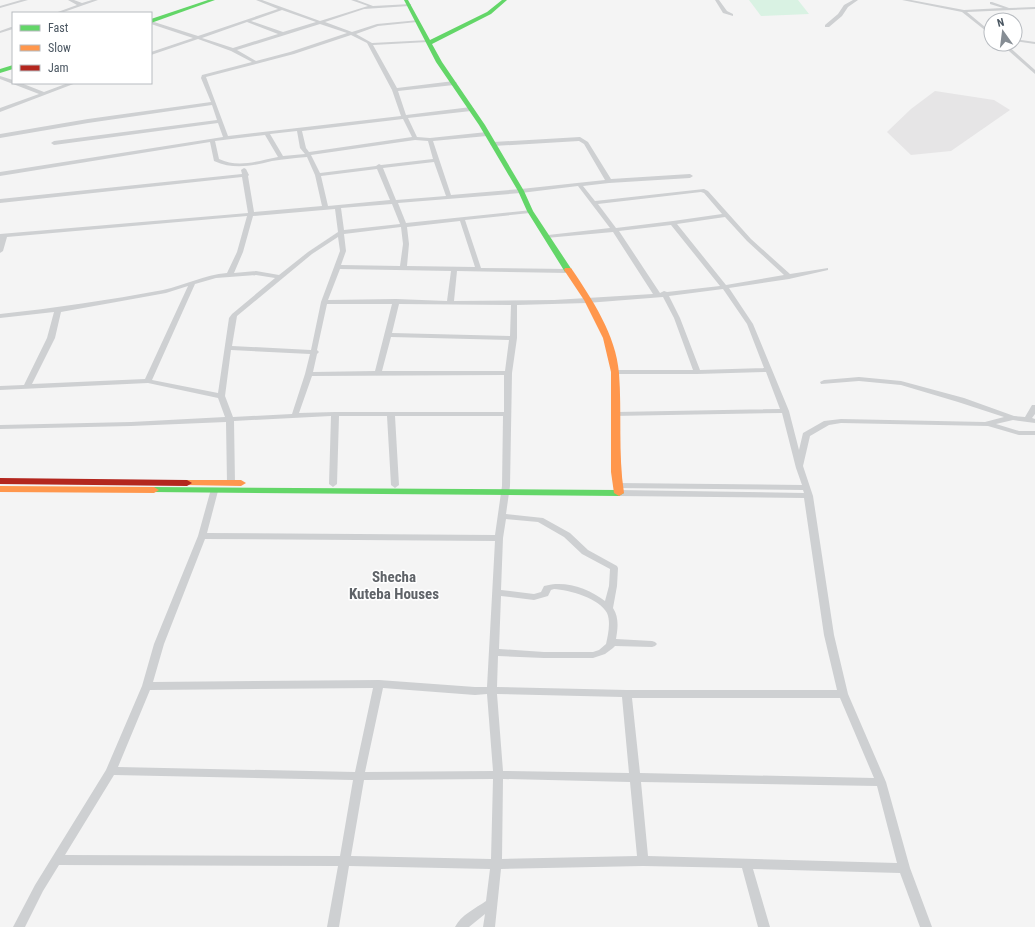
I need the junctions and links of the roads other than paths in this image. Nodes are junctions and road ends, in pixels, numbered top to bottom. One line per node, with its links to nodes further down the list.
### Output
1 (26, 0): 15 (street)
2 (70, 0): 14 (street)
3 (96, 0): 14 (street)
4 (201, 0): 24 (main road)
5 (214, 0): 27 (main road)
6 (258, 0): 18 (street)
7 (353, 0): 16 (street)
8 (505, 0): 38 (main road)
9 (717, 0): 23 (street)
10 (856, 0): 30 (street)
11 (904, 0): 21 (street)
12 (991, 1): 19 (street); 20 (street)
13 (408, 3): 16 (street); 26 (main road)
14 (82, 4): 22 (street)
15 (0, 7)
16 (373, 7): 29 (street)
17 (1035, 8): 19 (street)
18 (281, 9): 25 (street); 29 (street)
19 (1012, 9): 20 (street)
20 (994, 10): 21 (street)
21 (963, 11): 31 (street)
22 (60, 12)
23 (731, 15)
24 (152, 17)
25 (247, 20): 35 (street); 36 (street)
26 (417, 21): 34 (street); 38 (main road)
27 (152, 22)
28 (152, 22): 36 (street)
29 (320, 22): 34 (street); 35 (street)
30 (827, 26)
31 (983, 27)
32 (12, 28): 33 (street)
33 (0, 32)
34 (351, 33): 40 (street); 45 (street)
35 (283, 34): 41 (street)
36 (198, 37): 41 (street); 43 (street)
37 (1023, 41): 39 (street)
38 (429, 42): 40 (street); 52 (main road)
39 (1035, 43)
40 (371, 44): 55 (street)
41 (233, 50): 45 (street)
42 (1012, 52): 49 (street)
43 (152, 54)
44 (12, 62): 46 (main road)
45 (255, 62): 57 (street)
46 (0, 66)
47 (12, 67): 48 (main road)
48 (0, 71)
49 (1035, 73)
50 (0, 77): 51 (street)
51 (12, 81)
52 (454, 83): 55 (street); 58 (main road)
53 (19, 84): 56 (street)
54 (70, 84): 56 (street)
55 (395, 90): 60 (street)
56 (44, 94): 59 (street)
57 (214, 103): 61 (street); 65 (street)
58 (471, 109): 60 (street); 64 (main road)
59 (0, 110)
60 (404, 116): 62 (street); 67 (street)
61 (219, 121): 66 (street); 70 (street)
62 (299, 129): 63 (street); 72 (street)
63 (267, 133): 66 (street); 74 (street)
64 (487, 134): 68 (street); 71 (main road)
65 (0, 136)
66 (226, 138): 69 (street)
67 (415, 138): 68 (street); 73 (street)
68 (430, 140): 75 (street)
69 (212, 141): 76 (street); 78 (street)
70 (54, 143)
71 (493, 144): 82 (street); 84 (main road)
72 (303, 148): 73 (street); 74 (street)
73 (308, 155): 74 (street); 80 (street)
74 (281, 158): 76 (street)
75 (436, 160): 77 (street); 85 (street)
76 (242, 166): 79 (street)
77 (379, 166): 80 (street); 87 (street)
78 (0, 174)
79 (246, 175): 86 (street); 92 (street)
80 (318, 175): 90 (street)
81 (690, 176): 82 (street)
82 (609, 181): 83 (street)
83 (579, 184): 84 (street); 88 (street)
84 (521, 191): 85 (street); 91 (main road)
85 (449, 197): 87 (street)
86 (0, 201)
87 (393, 202): 89 (street); 96 (street)
88 (594, 203): 93 (street); 97 (street)
89 (338, 207): 90 (street); 98 (street)
90 (325, 208): 92 (street)
91 (530, 211): 94 (street); 100 (main road)
92 (251, 214): 99 (street); 108 (street)
93 (726, 215): 95 (street); 110 (street)
94 (462, 219): 96 (street); 106 (street)
95 (673, 223): 97 (street); 112 (street)
96 (404, 226): 98 (street); 103 (street)
97 (615, 230): 100 (street); 113 (street)
98 (342, 232): 102 (street); 109 (street)
99 (2, 236): 101 (street)
100 (548, 237): 107 (main road)
101 (0, 251)
102 (338, 267): 103 (street); 115 (street)
103 (403, 269): 105 (street)
104 (826, 269): 110 (street)
105 (454, 270): 106 (street); 117 (street)
106 (479, 270): 107 (street)
107 (568, 271): 114 (main road)
108 (230, 274): 109 (street); 111 (street)
109 (281, 277): 123 (street)
110 (789, 277): 112 (street)
111 (193, 282): 119 (street); 131 (street)
112 (725, 288): 113 (street); 125 (street)
113 (660, 294): 114 (street); 128 (street)
114 (588, 300): 118 (street); 127 (main road)
115 (324, 302): 116 (street); 124 (street)
116 (396, 302): 117 (street); 121 (street)
117 (450, 302): 118 (street)
118 (514, 303): 122 (street)
119 (58, 310): 120 (street); 133 (street)
120 (0, 316)
121 (387, 335): 122 (street); 130 (street)
122 (513, 338): 126 (street)
123 (229, 348): 124 (street); 135 (street)
124 (315, 352): 129 (street)
125 (769, 370): 128 (street); 137 (street)
126 (508, 372): 130 (street); 140 (street)
127 (615, 372): 128 (street); 141 (main road)
128 (697, 372)
129 (309, 374): 130 (street); 142 (street)
130 (378, 374)
131 (148, 381): 133 (street); 135 (street)
132 (824, 382): 143 (street)
133 (27, 386): 134 (street)
134 (0, 388)
135 (221, 396): 144 (street)
136 (1035, 407): 145 (street)
137 (785, 412): 141 (street); 149 (street)
138 (335, 414): 139 (street); 142 (street); 152 (street)
139 (391, 414): 140 (street); 153 (street)
140 (506, 414): 154 (street)
141 (616, 414): 155 (main road)
142 (296, 415): 144 (street)
143 (1013, 418): 145 (street); 146 (street)
144 (230, 420): 147 (street); 151 (street)
145 (1032, 420)
146 (988, 424): 148 (street); 149 (street)
147 (0, 427)
148 (1035, 433)
149 (800, 468): 158 (street)
150 (0, 481): 151 (main road)
151 (231, 483): 152 (main road)
152 (333, 484): 153 (main road)
153 (395, 485): 154 (main road)
154 (505, 489): 155 (main road); 157 (main road); 159 (street)
155 (619, 489): 158 (street)
156 (0, 490): 157 (main road)
157 (214, 491): 160 (street)
158 (808, 492): 171 (street)
159 (502, 516): 161 (street); 163 (street)
160 (202, 536): 161 (street); 168 (street)
161 (499, 538): 162 (street)
162 (497, 593): 163 (street); 166 (street)
163 (608, 608): 164 (street)
164 (611, 642): 165 (street); 166 (street)
165 (652, 644)
166 (494, 652): 169 (street)
167 (379, 684): 168 (street); 169 (street); 174 (street)
168 (148, 686): 172 (street)
169 (492, 690): 170 (street); 173 (street)
170 (627, 694): 171 (street); 175 (street)
171 (843, 694): 176 (street)
172 (112, 771): 174 (street); 177 (street)
173 (498, 775): 174 (street); 175 (street); 180 (street)
174 (359, 776): 178 (street)
175 (635, 777): 176 (street); 179 (street)
176 (881, 782): 182 (street)
177 (56, 860): 178 (street); 184 (street)
178 (344, 861): 180 (street); 185 (street)
179 (643, 861): 180 (street); 181 (street)
180 (496, 864): 183 (street)
181 (746, 864): 182 (street); 188 (street)
182 (904, 868): 189 (street)
183 (492, 903): 186 (street); 187 (street)
184 (19, 927)
185 (333, 927)
186 (461, 927)
187 (489, 927)
188 (764, 927)
189 (926, 927)

